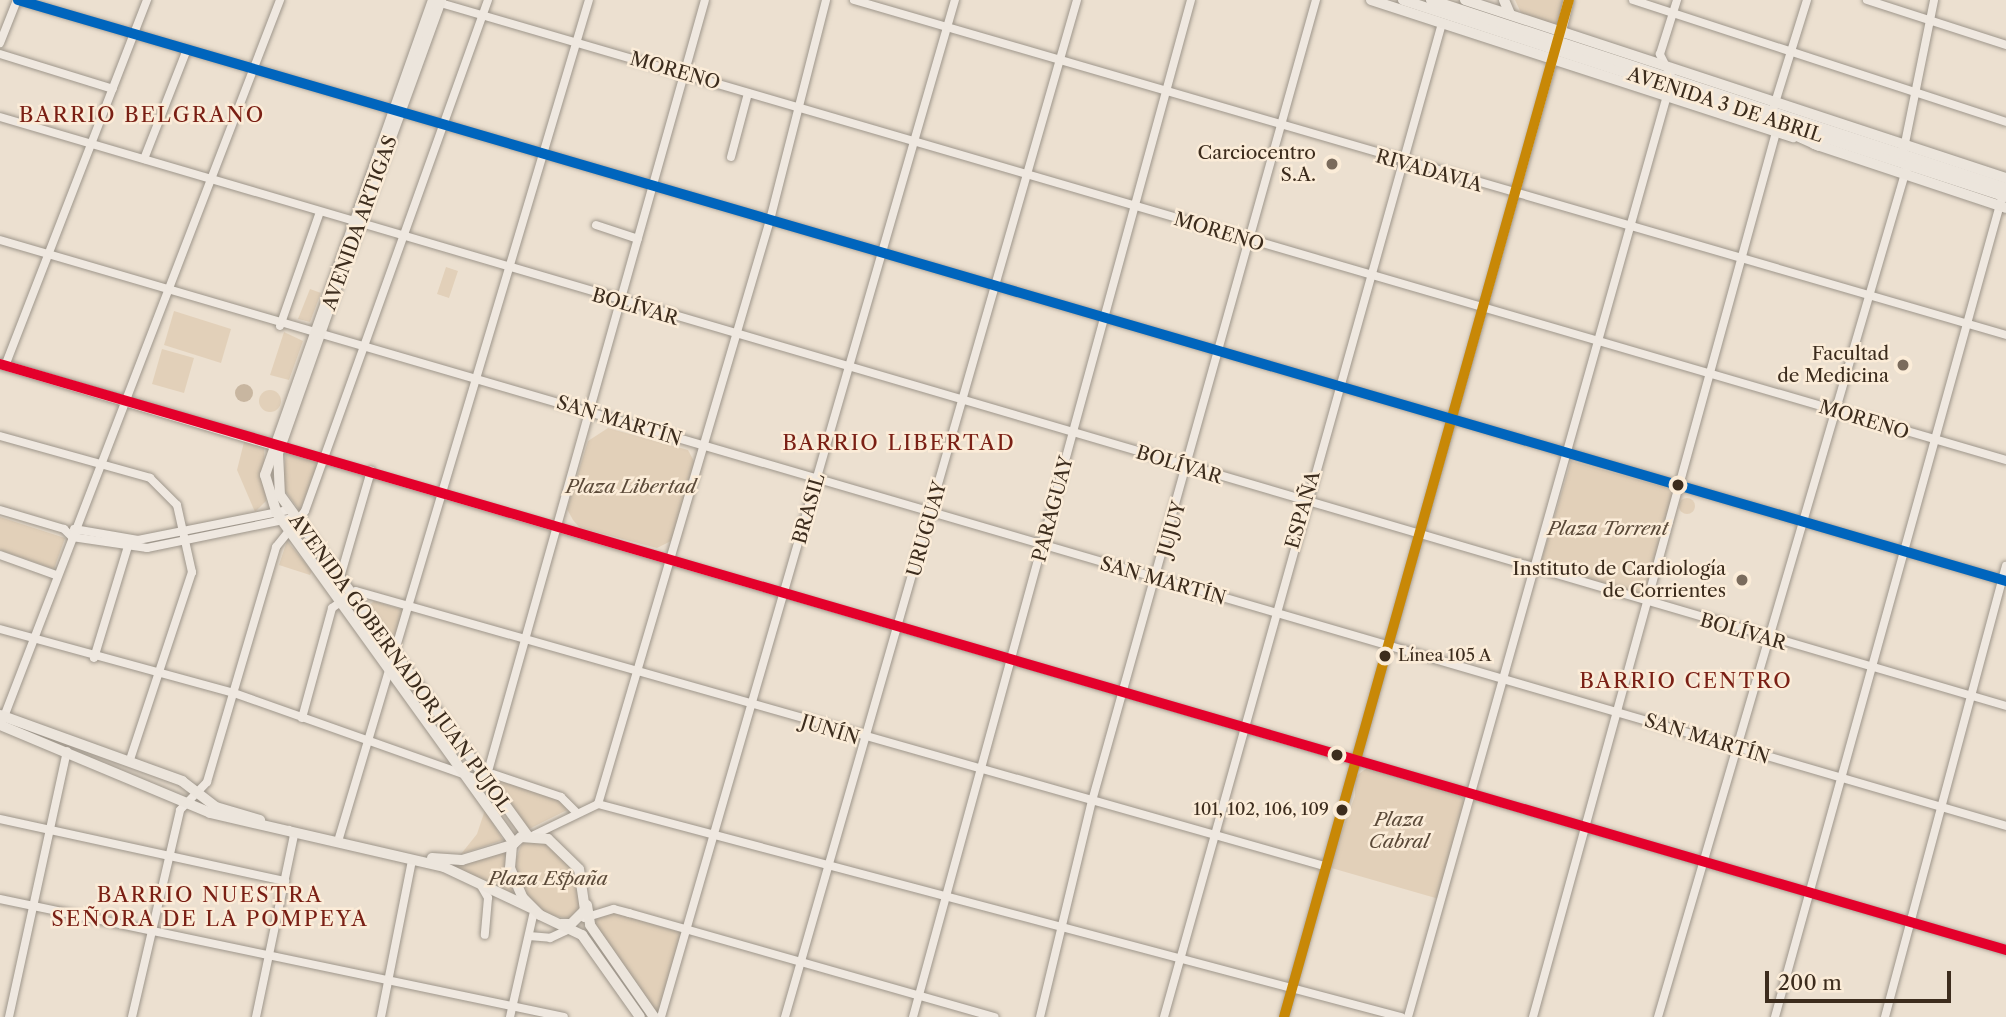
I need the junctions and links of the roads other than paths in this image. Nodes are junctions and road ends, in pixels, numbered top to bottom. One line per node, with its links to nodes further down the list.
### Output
1 (17, 0): 31 (street); 33 (street)
2 (147, 0): 31 (street)
3 (280, 0): 41 (street)
4 (488, 0): 28 (street)
5 (589, 0): 32 (street)
6 (705, 0): 42 (street)
7 (826, 0): 48 (street)
8 (854, 0): 30 (street, RIVADAVIA)
9 (955, 0): 30 (street, BRASIL)
10 (1077, 0): 39 (street, URUGUAY)
11 (1191, 0): 47 (street, PARAGUAY)
12 (1316, 0): 54 (street, JUJUY)
13 (1371, 0): 25 (main road)
14 (1403, 0): 25 (highway)
15 (1431, 0): 25 (highway)
16 (1465, 0): 27 (main road, AVENIDA 3 DE ABRIL)
17 (1504, 0): 27 (main road)
18 (1569, 0): 34 (main road)
19 (1633, 0): 26 (street)
20 (1677, 0): 26 (street)
21 (1807, 0): 37 (street)
22 (1867, 0): 29 (street)
23 (1934, 0): 29 (street)
24 (435, 1): 28 (street, MORENO); 49 (main road, AVENIDA ARTIGAS)
25 (1445, 11): 34 (highway, AVENIDA 3 DE ABRIL); 34 (main road); 62 (street, ESPAÑA)
26 (1673, 13): 37 (street); 40 (street)
27 (1510, 14): 34 (main road, AVENIDA 3 DE ABRIL)
28 (483, 15): 32 (street, MORENO); 53 (street)
29 (1929, 19): 35 (street); 45 (street)
30 (947, 28): 39 (street, RIVADAVIA); 55 (street, BRASIL)
31 (134, 33): 36 (street); 44 (street)
32 (575, 42): 42 (street, MORENO); 59 (street)
33 (0, 43)
34 (1557, 45): 40 (main road, AVENIDA 3 DE ABRIL); 43 (highway, AVENIDA 3 DE ABRIL); 43 (main road, AVENIDA 3 DE ABRIL); 68 (street)
35 (2006, 45)
36 (187, 49): 41 (street); 61 (street)
37 (1790, 51): 45 (street); 50 (street)
38 (0, 54): 44 (street)
39 (1061, 61): 47 (street, RIVADAVIA); 64 (street, URUGUAY)
40 (1669, 66): 43 (street); 50 (main road, AVENIDA 3 DE ABRIL)
41 (253, 69): 49 (street); 65 (street)
42 (685, 74): 46 (street, MORENO); 66 (street)
43 (1669, 87): 50 (highway, AVENIDA 3 DE ABRIL); 50 (highway, AVENIDA 3 DE ABRIL); 74 (street)
44 (113, 89): 57 (street)
45 (1913, 92): 52 (street); 56 (street)
46 (748, 93): 48 (street, MORENO); 60 (street)
47 (1167, 93): 54 (street, RIVADAVIA); 69 (street, PARAGUAY)
48 (799, 108): 55 (street, MORENO); 71 (street)
49 (397, 111): 53 (street); 72 (main road, AVENIDA ARTIGAS)
50 (1775, 116): 56 (main road, AVENIDA 3 DE ABRIL); 58 (highway); 63 (highway, AVENIDA 3 DE ABRIL); 81 (street)
51 (0, 117): 57 (street, BOLÍVAR)
52 (2006, 122)
53 (443, 123): 59 (street); 75 (street)
54 (1282, 129): 62 (street, RIVADAVIA); 78 (street, JUJUY)
55 (914, 141): 64 (street, MORENO); 79 (street, BRASIL)
56 (1900, 142): 63 (street); 67 (main road, AVENIDA 3 DE ABRIL)
57 (91, 144): 61 (street, BOLÍVAR); 80 (street)
58 (1819, 146): 63 (main road, AVENIDA 3 DE ABRIL)
59 (543, 152): 66 (street); 82 (street)
60 (731, 158)
61 (144, 159): 65 (street, BOLÍVAR)
62 (1402, 163): 68 (street, RIVADAVIA); 83 (street, ESPAÑA)
63 (1907, 164): 67 (highway, AVENIDA 3 DE ABRIL); 67 (main road, AVENIDA 3 DE ABRIL); 86 (street)
64 (1028, 176): 69 (street, MORENO); 84 (street, URUGUAY)
65 (208, 178): 70 (street, BOLÍVAR); 85 (street)
66 (653, 186): 71 (street); 76 (street)
67 (2005, 193): 90 (street)
68 (1515, 195): 74 (street, RIVADAVIA); 88 (street)
69 (1134, 207): 78 (street, MORENO); 89 (street, PARAGUAY)
70 (320, 212): 72 (street, BOLÍVAR); 91 (street)
71 (770, 220): 79 (street); 94 (street)
72 (357, 223): 75 (street, BOLÍVAR); 92 (main road, AVENIDA ARTIGAS)
73 (596, 225): 76 (street)
74 (1629, 227): 81 (street, RIVADAVIA); 96 (street)
75 (401, 239): 82 (street, BOLÍVAR); 95 (street)
76 (638, 239): 87 (street)
77 (0, 240): 80 (street, SAN MARTÍN)
78 (1250, 242): 83 (street, MORENO); 97 (street, JUJUY)
79 (883, 253): 84 (street); 99 (street, BRASIL)
80 (50, 254): 85 (street, SAN MARTÍN); 98 (street)
81 (1744, 261): 86 (street, RIVADAVIA); 100 (street)
82 (508, 271): 87 (street, BOLÍVAR); 101 (street)
83 (1369, 278): 88 (street, MORENO); 102 (street, ESPAÑA)
84 (996, 288): 89 (street); 104 (street, URUGUAY)
85 (166, 291): 91 (street, SAN MARTÍN); 103 (street)
86 (1868, 296): 90 (street, RIVADAVIA); 105 (street)
87 (620, 303): 94 (street, BOLÍVAR); 106 (street)
88 (1482, 310): 96 (street, MORENO); 107 (street)
89 (1104, 317): 97 (street); 108 (street, PARAGUAY)
90 (1968, 324): 93 (street, RIVADAVIA); 110 (street)
91 (280, 326): 92 (street, SAN MARTÍN)
92 (316, 335): 95 (street, SAN MARTÍN); 111 (main road, AVENIDA ARTIGAS)
93 (2006, 335)
94 (736, 336): 99 (street, BOLÍVAR); 112 (street)
95 (365, 342): 101 (street, SAN MARTÍN); 114 (street)
96 (1597, 343): 100 (street, MORENO); 113 (street)
97 (1220, 352): 102 (street); 117 (street, JUJUY)
98 (2, 365): 103 (main road)
99 (850, 368): 104 (street, BOLÍVAR); 119 (street, BRASIL)
100 (1711, 376): 105 (street, MORENO); 120 (street)
101 (480, 378): 106 (street, SAN MARTÍN); 121 (street)
102 (1338, 386): 107 (street); 122 (street, ESPAÑA)
103 (123, 400): 111 (main road); 116 (street)
104 (964, 402): 108 (street, BOLÍVAR); 124 (street, URUGUAY)
105 (1835, 411): 110 (street, MORENO); 126 (street)
106 (592, 414): 112 (street, SAN MARTÍN); 127 (street)
107 (1452, 418): 113 (street); 129 (street)
108 (1073, 434): 117 (street, BOLÍVAR); 132 (street, PARAGUAY)
109 (0, 436): 116 (street)
110 (1937, 442): 115 (street, MORENO); 133 (street)
111 (276, 446): 114 (street); 125 (main road, AVENIDA GOBERNADOR JUAN PUJOL)
112 (705, 447): 119 (street, SAN MARTÍN); 135 (street)
113 (1566, 453): 120 (street); 137 (street)
114 (324, 457): 118 (street); 125 (street)
115 (2006, 460)
116 (98, 465): 128 (street); 130 (street)
117 (1189, 468): 122 (street, BOLÍVAR); 139 (street, JUJUY)
118 (371, 471): 121 (street); 141 (street)
119 (818, 480): 124 (street, SAN MARTÍN); 143 (street, BRASIL)
120 (1681, 488): 126 (street); 144 (street)
121 (445, 495): 127 (street); 145 (street)
122 (1305, 502): 129 (street, BOLÍVAR); 146 (street, ESPAÑA)
123 (0, 510): 128 (street)
124 (931, 514): 132 (street, SAN MARTÍN); 147 (street, URUGUAY)
125 (288, 519): 130 (street); 141 (main road, AVENIDA GOBERNADOR JUAN PUJOL); 142 (main road, AVENIDA GOBERNADOR JUAN PUJOL); 160 (street)
126 (1803, 522): 133 (street); 150 (street)
127 (557, 528): 135 (street); 149 (street)
128 (73, 533): 131 (street); 138 (street)
129 (1419, 535): 137 (street, BOLÍVAR); 152 (street)
130 (187, 537): 131 (street); 158 (street)
131 (129, 544): 153 (street)
132 (1044, 547): 139 (street, SAN MARTÍN); 154 (street, PARAGUAY)
133 (1905, 553): 140 (street); 156 (street)
134 (0, 555): 138 (street)
135 (671, 561): 143 (street); 157 (street)
136 (2006, 566): 140 (street)
137 (1533, 569): 144 (street, BOLÍVAR); 159 (street)
138 (56, 575): 151 (street)
139 (1158, 580): 146 (street, SAN MARTÍN); 161 (street, JUJUY)
140 (2004, 580): 162 (street)
141 (340, 581): 142 (main road, AVENIDA GOBERNADOR JUAN PUJOL)
142 (344, 594): 145 (street, JUNÍN); 155 (main road, AVENIDA GOBERNADOR JUAN PUJOL); 166 (street)
143 (784, 594): 147 (street); 163 (street, BRASIL)
144 (1649, 604): 150 (street, BOLÍVAR); 165 (street)
145 (410, 607): 149 (street, JUNÍN); 155 (street)
146 (1274, 614): 152 (street, SAN MARTÍN); 168 (street, ESPAÑA)
147 (897, 628): 154 (street); 169 (street, URUGUAY)
148 (0, 629): 151 (street)
149 (526, 639): 157 (street, JUNÍN); 176 (street)
150 (1768, 639): 156 (street, BOLÍVAR); 171 (street)
151 (31, 640): 153 (street); 167 (street)
152 (1388, 645): 159 (street, SAN MARTÍN); 173 (street)
153 (94, 658): 158 (street)
154 (1012, 661): 161 (street); 175 (street, PARAGUAY)
155 (394, 663): 170 (street); 177 (main road, AVENIDA GOBERNADOR JUAN PUJOL); 179 (main road, AVENIDA GOBERNADOR JUAN PUJOL)
156 (1873, 669): 162 (street, BOLÍVAR); 178 (street)
157 (639, 672): 163 (street, JUNÍN); 184 (street)
158 (158, 674): 160 (street); 174 (street)
159 (1502, 679): 165 (street, SAN MARTÍN); 181 (street)
160 (234, 694): 166 (street); 180 (street)
161 (1124, 695): 168 (street); 183 (street, JUJUY)
162 (1971, 696): 164 (street, BOLÍVAR); 185 (street)
163 (750, 705): 169 (street, JUNÍN); 194 (street, BRASIL)
164 (2006, 706)
165 (1618, 713): 171 (street, SAN MARTÍN); 190 (street)
166 (302, 718): 170 (street)
167 (1, 720): 172 (main road); 174 (main road)
168 (1241, 729): 173 (street); 195 (street, ESPAÑA)
169 (867, 741): 175 (street, JUNÍN); 202 (street, URUGUAY)
170 (369, 743): 177 (street); 196 (street)
171 (1737, 748): 178 (street, SAN MARTÍN); 200 (street)
172 (68, 751): 182 (main road); 191 (street)
173 (1357, 760): 181 (street); 201 (street)
174 (129, 762): 180 (main road)
175 (979, 771): 183 (street, JUNÍN); 206 (street, PARAGUAY)
176 (493, 774): 179 (street); 186 (street)
177 (468, 777): 179 (street); 197 (main road, AVENIDA GOBERNADOR JUAN PUJOL)
178 (1842, 779): 185 (street, SAN MARTÍN); 205 (street)
179 (485, 782): 193 (main road, AVENIDA GOBERNADOR JUAN PUJOL)
180 (197, 793): 182 (street); 189 (main road)
181 (1471, 795): 190 (street); 242 (street)
182 (187, 801): 192 (main road); 198 (street)
183 (1092, 802): 195 (street, JUNÍN); 214 (street, JUJUY)
184 (598, 804): 186 (street); 194 (street)
185 (1943, 808): 188 (street, SAN MARTÍN); 211 (street)
186 (577, 813): 193 (street)
187 (0, 819): 191 (street)
188 (2006, 826)
189 (285, 827): 192 (street); 196 (main road)
190 (1586, 829): 200 (street); 243 (street)
191 (50, 832): 198 (street); 208 (street)
192 (294, 835): 199 (main road); 203 (street)
193 (531, 835): 197 (main road); 210 (main road, AVENIDA GOBERNADOR JUAN PUJOL)
194 (713, 836): 202 (street); 213 (street, BRASIL)
195 (1214, 836): 201 (street, JUNÍN); 220 (street, ESPAÑA)
196 (339, 838): 197 (main road)
197 (513, 844): 209 (main road)
198 (170, 856): 203 (street); 212 (street)
199 (412, 860): 204 (main road); 221 (street)
200 (1704, 863): 205 (street); 244 (street)
201 (1324, 866): 222 (street)
202 (830, 867): 206 (street); 219 (street, URUGUAY)
203 (285, 881): 218 (street)
204 (477, 881): 209 (main road); 215 (street)
205 (1809, 894): 211 (street); 245 (street)
206 (945, 897): 214 (street); 223 (street, PARAGUAY)
207 (0, 899): 208 (street)
208 (33, 908): 212 (street); 226 (street)
209 (532, 909): 210 (main road); 216 (street)
210 (579, 922): 213 (street); 216 (street); 232 (main road); 233 (main road)
211 (1912, 922): 217 (street); 246 (street)
212 (149, 929): 218 (street); 227 (street)
213 (687, 929): 219 (street); 234 (street, BRASIL)
214 (1063, 929): 220 (street); 238 (street, JUJUY)
215 (485, 935)
216 (529, 936): 224 (street)
217 (2006, 950)
218 (270, 954): 221 (street); 228 (street)
219 (802, 961): 223 (street); 235 (street, URUGUAY)
220 (1180, 961): 222 (street); 239 (street, ESPAÑA)
221 (388, 979): 224 (street); 229 (street)
222 (1292, 989): 240 (street); 241 (street)
223 (919, 996): 225 (street); 236 (street, PARAGUAY)
224 (513, 1007): 230 (street); 231 (street)
225 (974, 1014): 237 (street)
226 (9, 1017)
227 (132, 1017)
228 (256, 1017)
229 (381, 1017)
230 (510, 1017)
231 (564, 1017)
232 (640, 1017)
233 (654, 1017)
234 (660, 1017)
235 (785, 1017)
236 (913, 1017)
237 (995, 1017)
238 (1040, 1017)
239 (1164, 1017)
240 (1284, 1017)
241 (1401, 1017)
242 (1408, 1017)
243 (1533, 1017)
244 (1658, 1017)
245 (1775, 1017)
246 (1885, 1017)

